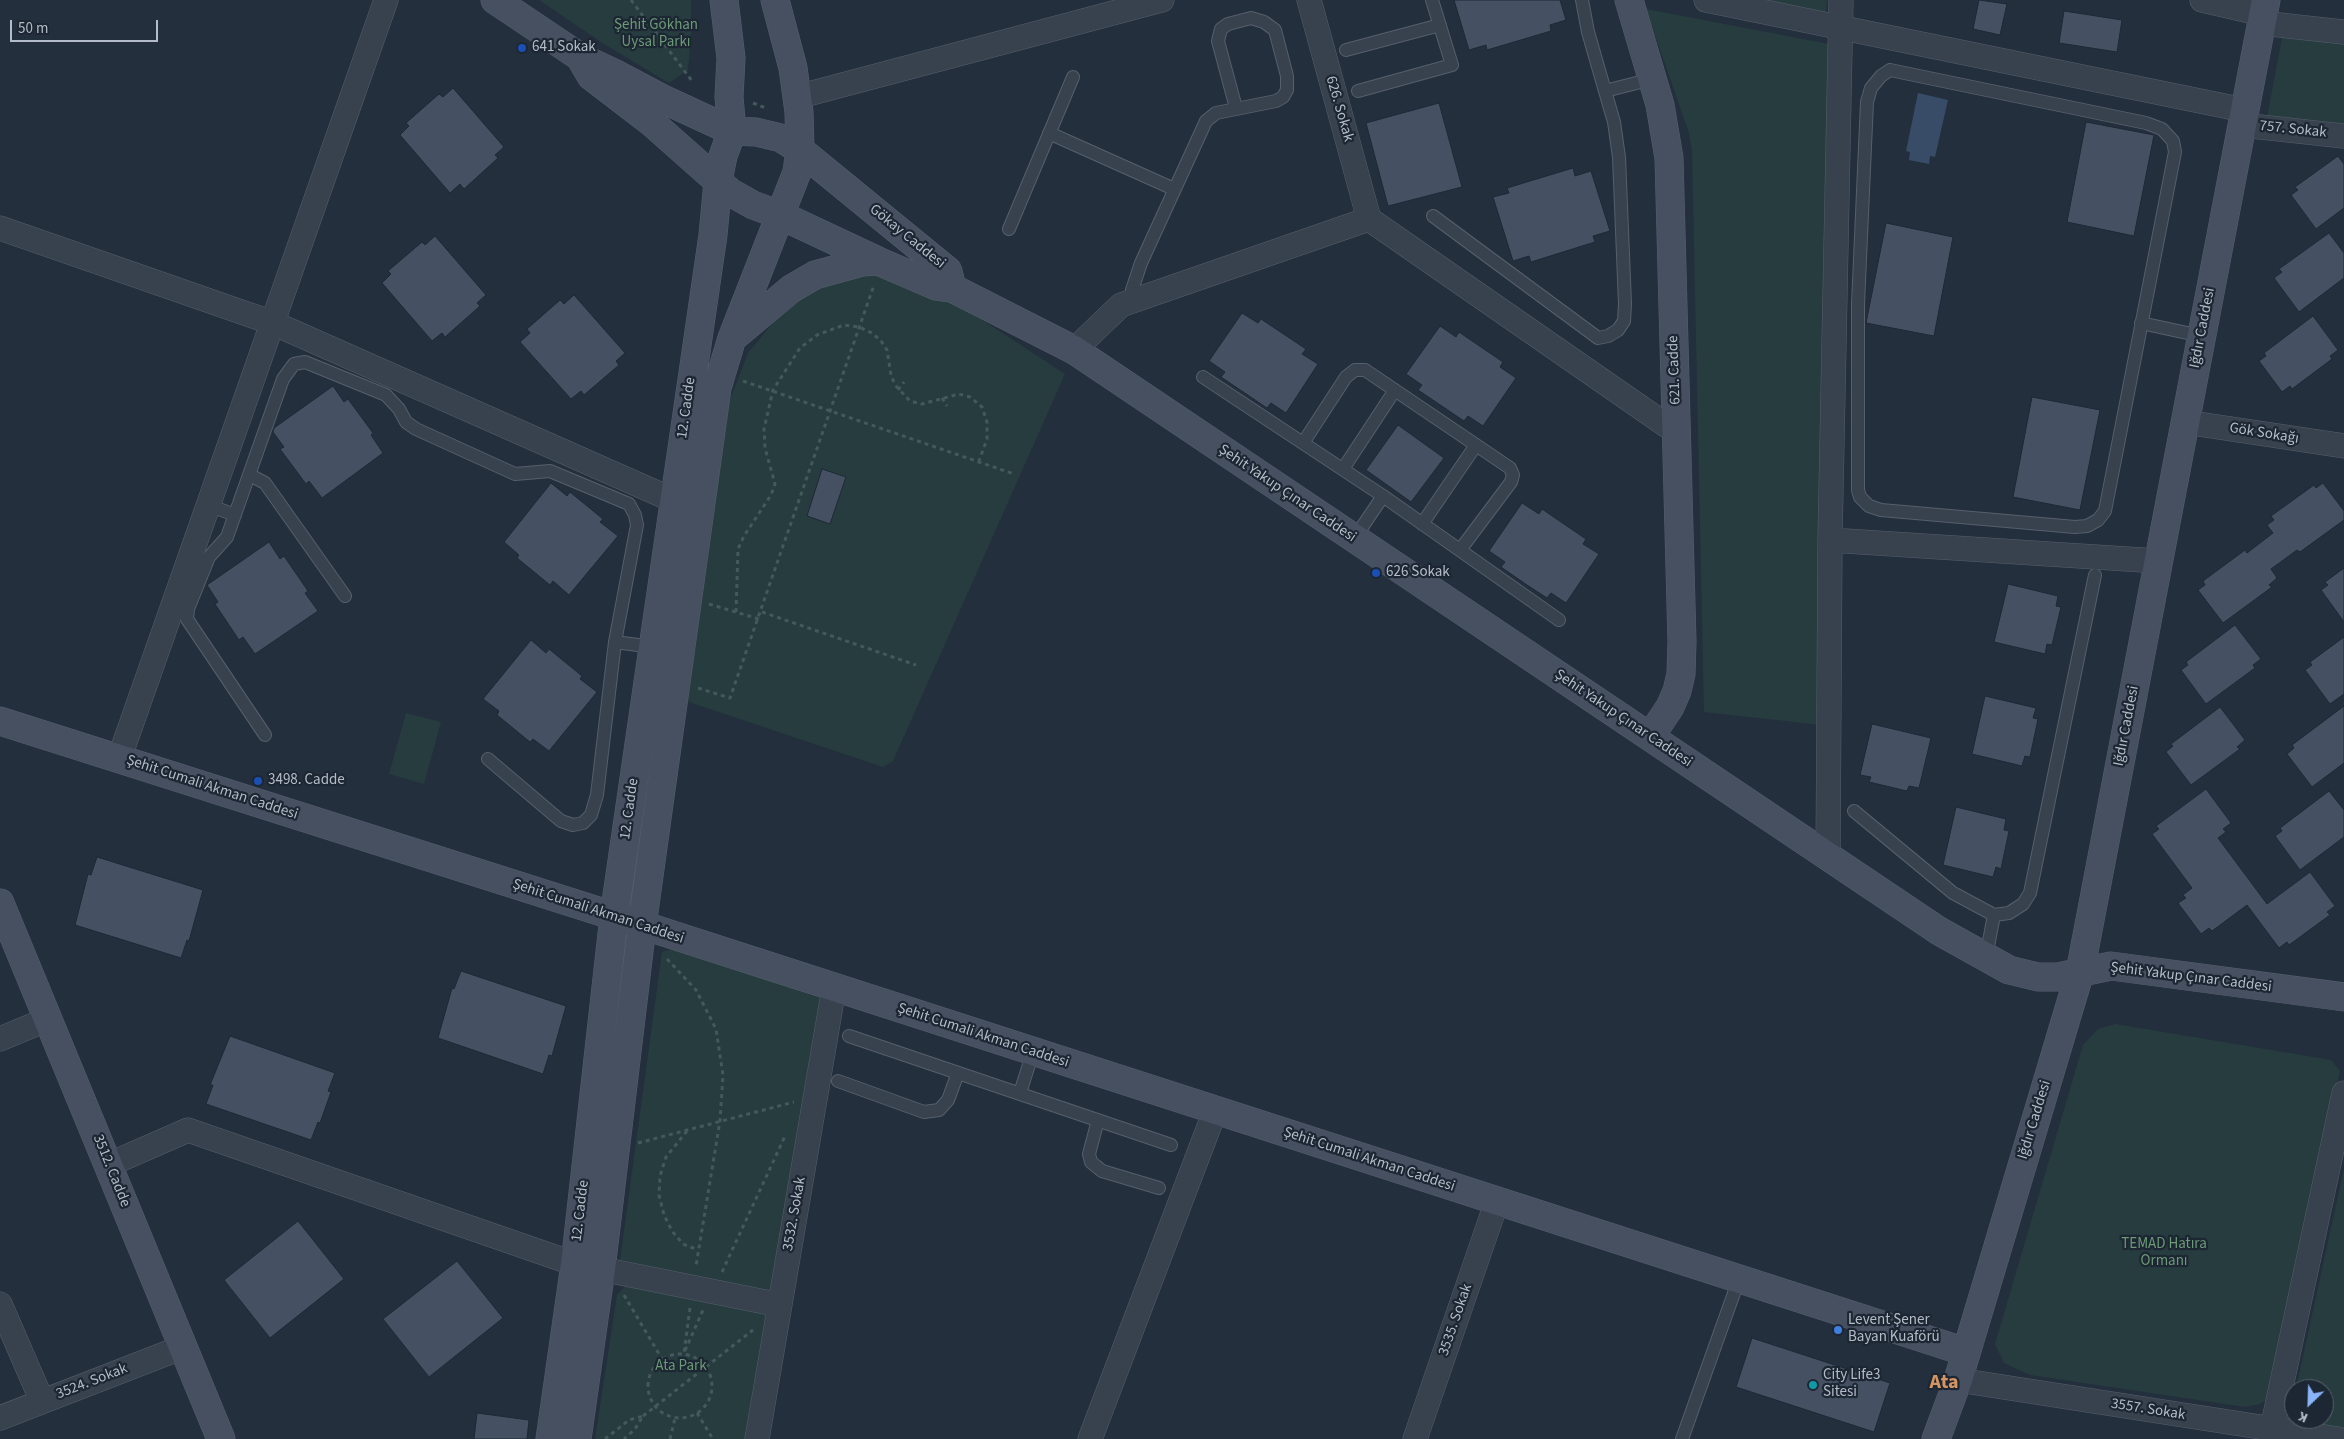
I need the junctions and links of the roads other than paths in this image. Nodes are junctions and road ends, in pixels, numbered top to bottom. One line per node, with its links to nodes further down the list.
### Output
1 (386, 0): 40 (street)
2 (495, 0): 18 (main road)
3 (724, 0): 26 (main road)
4 (775, 0): 23 (main road)
5 (1162, 0): 23 (street)
6 (1308, 0): 34 (street, 626. Sokak)
7 (1432, 0): 14 (lane)
8 (1582, 0): 22 (lane)
9 (1629, 0): 20 (main road, 621. Cadde)
10 (1706, 0): 15 (street, 757. Sokak)
11 (1841, 0): 15 (street)
12 (2202, 0): 13 (street)
13 (2263, 12): 16 (street); 25 (main road, Iğdır Caddesi)
14 (1440, 25): 17 (lane); 21 (lane)
15 (1839, 27): 25 (street, 757. Sokak); 60 (street)
16 (2344, 32)
17 (1346, 50)
18 (580, 57): 26 (main road); 30 (main road)
19 (1073, 77): 27 (lane)
20 (1652, 79): 22 (lane); 48 (main road, 621. Cadde)
21 (1358, 91)
22 (1605, 91): 33 (lane)
23 (797, 97): 29 (main road)
24 (1236, 108): 24 (lane); 31 (lane)
25 (2243, 118): 28 (street, 757. Sokak); 42 (main road, Iğdır Caddesi)
26 (732, 131): 29 (main road); 30 (main road)
27 (1049, 133): 31 (lane); 36 (lane)
28 (2344, 136)
29 (800, 150): 32 (main road); 38 (main road, Gökay Caddesi)
30 (718, 181): 32 (main road); 55 (main road, 12. Cadde)
31 (1174, 189): 39 (lane)
32 (780, 214): 37 (main road, Gökay Caddesi); 43 (main road, 12. Cadde)
33 (1433, 216)
34 (1369, 219): 39 (street); 48 (street)
35 (0, 228): 40 (street)
36 (1008, 229)
37 (877, 270): 38 (main road, Gökay Caddesi); 43 (main road)
38 (952, 288): 44 (main road, Şehit Yakup Çınar Caddesi)
39 (1134, 300): 44 (street)
40 (273, 323): 55 (street); 56 (street)
41 (2141, 323): 41 (lane); 42 (lane)
42 (2201, 336): 47 (main road, Iğdır Caddesi)
43 (732, 338): 78 (main road, 12. Cadde)
44 (1074, 350): 59 (main road, Şehit Yakup Çınar Caddesi)
45 (1204, 377): 49 (lane)
46 (1395, 390): 49 (lane); 50 (lane); 52 (lane)
47 (2185, 422): 51 (street, Gök Sokağı); 62 (main road, Iğdır Caddesi)
48 (1676, 432): 70 (main road, 621. Cadde)
49 (1303, 442): 52 (lane)
50 (1476, 445): 58 (lane); 61 (lane)
51 (2344, 446)
52 (1343, 469): 54 (lane)
53 (250, 475): 57 (lane); 64 (lane); 66 (lane)
54 (1383, 496): 58 (lane); 59 (lane)
55 (675, 501): 67 (main road, 12. Cadde)
56 (208, 505): 57 (lane); 71 (street)
57 (235, 515): 69 (lane)
58 (1422, 524): 61 (lane)
59 (1354, 539): 70 (main road, Şehit Yakup Çınar Caddesi)
60 (1830, 540): 62 (street); 74 (street)
61 (1460, 550): 65 (lane)
62 (2158, 561): 80 (main road, Iğdır Caddesi)
63 (2095, 576): 76 (lane)
64 (345, 596)
65 (1559, 620)
66 (614, 642): 67 (lane); 72 (lane)
67 (654, 647): 77 (main road, 12. Cadde)
68 (0, 721): 71 (main road, Şehit Cumali Akman Caddesi)
69 (265, 735)
70 (1650, 737): 74 (main road, Şehit Yakup Çınar Caddesi)
71 (119, 759): 77 (main road, Şehit Cumali Akman Caddesi)
72 (488, 760)
73 (1854, 811): 76 (lane)
74 (1828, 857): 79 (main road, Şehit Yakup Çınar Caddesi)
75 (0, 903): 83 (main road, 3512. Cadde)
76 (1994, 915): 79 (lane)
77 (614, 916): 78 (main road, Şehit Cumali Akman Caddesi); 97 (main road, 12. Cadde)
78 (642, 926): 81 (main road, Şehit Cumali Akman Caddesi); 97 (main road, 12. Cadde)
79 (1986, 957): 80 (main road, Şehit Yakup Çınar Caddesi)
80 (2080, 972): 82 (main road, Şehit Yakup Çınar Caddesi); 102 (main road, Iğdır Caddesi)
81 (834, 988): 86 (main road, Şehit Cumali Akman Caddesi); 100 (street, 3532. Sokak)
82 (2343, 992)
83 (48, 1019): 85 (street); 94 (main road, 3512. Cadde)
84 (849, 1036): 87 (lane)
85 (0, 1039)
86 (1033, 1052): 89 (lane); 91 (main road, Şehit Cumali Akman Caddesi)
87 (958, 1073): 88 (lane); 89 (lane)
88 (838, 1081)
89 (1020, 1093): 92 (lane)
90 (2344, 1093): 106 (street)
91 (1215, 1111): 96 (main road, Şehit Cumali Akman Caddesi); 111 (street)
92 (1098, 1120): 93 (lane); 95 (lane)
93 (1171, 1145)
94 (108, 1166): 97 (street); 101 (main road, 3512. Cadde)
95 (1159, 1188)
96 (1498, 1202): 98 (main road, Şehit Cumali Akman Caddesi); 112 (street, 3535. Sokak)
97 (588, 1266): 100 (street); 108 (main road, 12. Cadde); 109 (main road, 12. Cadde)
98 (1739, 1279): 102 (main road, Şehit Cumali Akman Caddesi); 113 (lane)
99 (0, 1304): 104 (street)
100 (780, 1305): 110 (street, 3532. Sokak)
101 (183, 1347): 104 (street, 3524. Sokak); 107 (main road, 3512. Cadde)
102 (1966, 1352): 103 (main road, Iğdır Caddesi)
103 (1958, 1380): 106 (street, 3557. Sokak); 114 (main road, Iğdır Caddesi)
104 (42, 1402): 105 (street, 3524. Sokak)
105 (0, 1418)
106 (2272, 1429): 115 (street, 3557. Sokak)
107 (221, 1439)
108 (550, 1439)
109 (577, 1439)
110 (757, 1439)
111 (1090, 1439)
112 (1417, 1439)
113 (1682, 1439)
114 (1936, 1439)
115 (2338, 1439)

